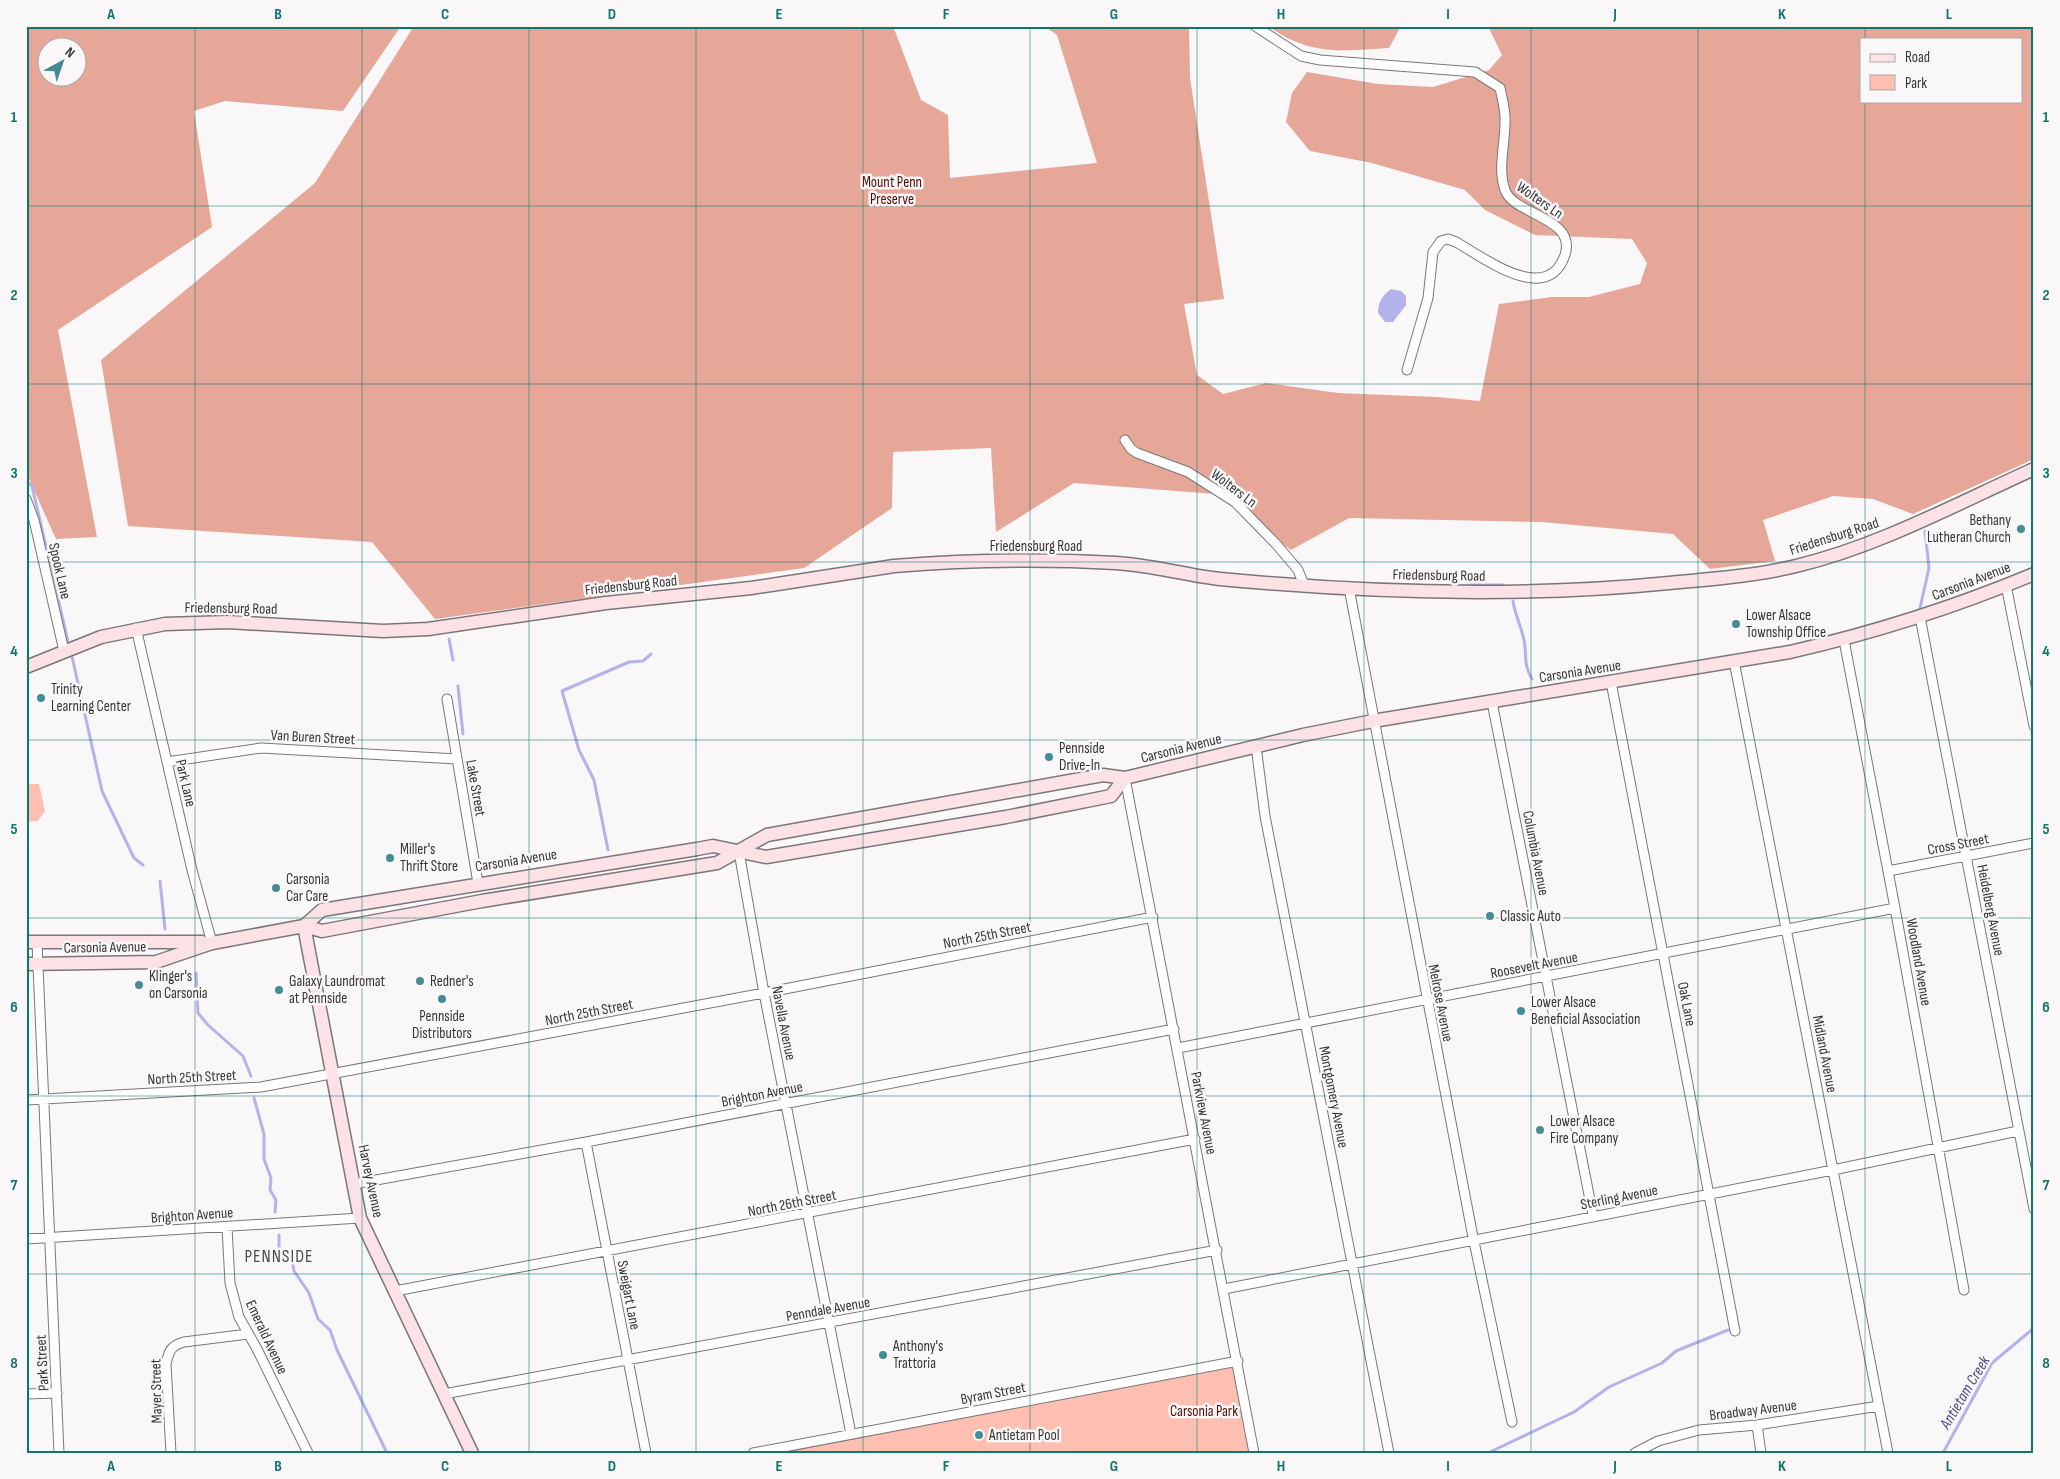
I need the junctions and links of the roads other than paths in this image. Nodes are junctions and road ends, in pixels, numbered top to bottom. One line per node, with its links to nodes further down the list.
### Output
1 (1255, 26): 2 (street, Wolters Ln)
2 (1407, 370)
3 (1125, 440): 7 (street, Wolters Ln)
4 (2034, 469): 9 (street, Friedensburg Road)
5 (26, 499): 13 (street, Spook Lane)
6 (2034, 574): 8 (street, Carsonia Avenue)
7 (1304, 585): 9 (street, Friedensburg Road); 11 (street, Friedensburg Road)
8 (2006, 585): 10 (street, Carsonia Avenue); 20 (street)
9 (1349, 588): 19 (street, Melrose Avenue)
10 (1920, 617): 12 (street, Carsonia Avenue); 27 (street, Heidelberg Avenue)
11 (136, 628): 13 (street, Friedensburg Road); 23 (street, Park Lane)
12 (1844, 640): 14 (street, Carsonia Avenue); 28 (street, Woodland Avenue)
13 (64, 651): 15 (street, Friedensburg Road)
14 (1734, 660): 16 (street, Carsonia Avenue); 33 (street, Midland Avenue)
15 (26, 667)
16 (1611, 682): 18 (street, Carsonia Avenue); 36 (street, Oak Lane)
17 (446, 699): 22 (street, Lake Street)
18 (1492, 702): 19 (street, Carsonia Avenue); 38 (street, Columbia Avenue)
19 (1373, 721): 21 (street, Carsonia Avenue); 40 (street, Melrose Avenue)
20 (2034, 726)
21 (1256, 746): 24 (street, Carsonia Avenue); 41 (street, Montgomery Avenue)
22 (457, 759): 23 (street, Van Buren Street); 29 (street, Lake Street)
23 (168, 762): 35 (street, Park Lane)
24 (1125, 778): 26 (street, Carsonia Avenue); 26 (street, Carsonia Avenue); 31 (street, Parkview Avenue)
25 (2034, 843): 27 (street, Cross Street)
26 (740, 852): 29 (street, Carsonia Avenue); 32 (street, Carsonia Avenue); 39 (street, Navella Avenue)
27 (1967, 856): 28 (street, Cross Street); 48 (street, Heidelberg Avenue)
28 (1888, 871): 30 (street, Woodland Avenue)
29 (478, 882): 32 (street, Carsonia Avenue)
30 (1895, 908): 33 (street, Roosevelt Avenue); 51 (street, Woodland Avenue)
31 (1153, 917): 39 (street, North 25th Street); 42 (street, Parkview Avenue)
32 (304, 926): 35 (street, Carsonia Avenue); 44 (street, Harvey Avenue)
33 (1787, 929): 36 (street, Roosevelt Avenue); 53 (street, Midland Avenue)
34 (32, 942): 35 (street, Carsonia Avenue); 37 (street, Park Street)
35 (212, 943): 37 (street, Carsonia Avenue)
36 (1663, 953): 38 (street, Roosevelt Avenue); 55 (street, Oak Lane)
37 (32, 964): 46 (street, Park Street)
38 (1546, 977): 40 (street, Roosevelt Avenue); 58 (street, Columbia Avenue)
39 (764, 993): 44 (street, North 25th Street); 47 (street, Navella Avenue)
40 (1427, 1000): 41 (street, Roosevelt Avenue); 63 (street, Melrose Avenue)
41 (1306, 1024): 43 (street, Roosevelt Avenue); 66 (street, Montgomery Avenue)
42 (1174, 1029): 43 (street, Parkview Avenue); 47 (street, Brighton Avenue)
43 (1178, 1048): 49 (street, Parkview Avenue)
44 (334, 1073): 46 (street, North 25th Street); 54 (street, Harvey Avenue)
45 (26, 1100): 46 (street, North 25th Street)
46 (44, 1100): 61 (street, Park Street)
47 (786, 1103): 50 (street, Brighton Avenue); 57 (street, Navella Avenue)
48 (2018, 1131): 51 (street, Sterling Avenue); 52 (street, Heidelberg Avenue)
49 (1195, 1139): 57 (street, North 26th Street); 64 (street, Parkview Avenue)
50 (586, 1142): 54 (street, Brighton Avenue); 65 (street, Sweigart Lane)
51 (1940, 1149): 53 (street, Sterling Avenue); 68 (street, Woodland Avenue)
52 (2030, 1169): 56 (street, Heidelberg Avenue)
53 (1833, 1170): 55 (street, Sterling Avenue); 78 (street, Midland Avenue)
54 (354, 1184): 59 (street, Harvey Avenue)
55 (1709, 1194): 58 (street, Sterling Avenue); 71 (street, Oak Lane)
56 (2034, 1209)
57 (808, 1214): 65 (street, North 26th Street); 70 (street, Navella Avenue)
58 (1593, 1215): 63 (street, Sterling Avenue)
59 (360, 1218): 60 (street, Brighton Avenue); 69 (street, Harvey Avenue)
60 (227, 1227): 61 (street, Brighton Avenue); 72 (street, Emerald Avenue)
61 (49, 1238): 62 (street, Brighton Avenue); 75 (street, Park Street)
62 (26, 1239)
63 (1473, 1241): 66 (street, Sterling Avenue); 79 (street, Melrose Avenue)
64 (1216, 1250): 67 (street, Parkview Avenue); 70 (street, Penndale Avenue)
65 (607, 1252): 69 (street, North 26th Street); 73 (street, Sweigart Lane)
66 (1351, 1264): 67 (street, Sterling Avenue); 89 (street, Montgomery Avenue)
67 (1224, 1289): 74 (street, Parkview Avenue)
68 (1964, 1290)
69 (395, 1291): 77 (street, Harvey Avenue)
70 (829, 1323): 73 (street, Penndale Avenue); 81 (street, Navella Avenue)
71 (1736, 1331)
72 (248, 1334): 83 (street, Mayer Street); 84 (street, Emerald Avenue)
73 (628, 1359): 77 (street, Penndale Avenue); 86 (street, Sweigart Lane)
74 (1238, 1361): 81 (street, Byram Street); 88 (street, Parkview Avenue)
75 (57, 1393): 76 (street); 82 (street, Park Street)
76 (26, 1394)
77 (444, 1394): 85 (street, Harvey Avenue)
78 (1878, 1406): 80 (street, Broadway Avenue); 92 (street, Midland Avenue)
79 (1512, 1422)
80 (1757, 1425): 90 (street, Broadway Avenue); 91 (street)
81 (851, 1434): 87 (street, Byram Street)
82 (59, 1453)
83 (171, 1453)
84 (308, 1453)
85 (472, 1453)
86 (646, 1453)
87 (753, 1453)
88 (1254, 1453)
89 (1389, 1453)
90 (1634, 1453)
91 (1761, 1453)
92 (1888, 1453)

